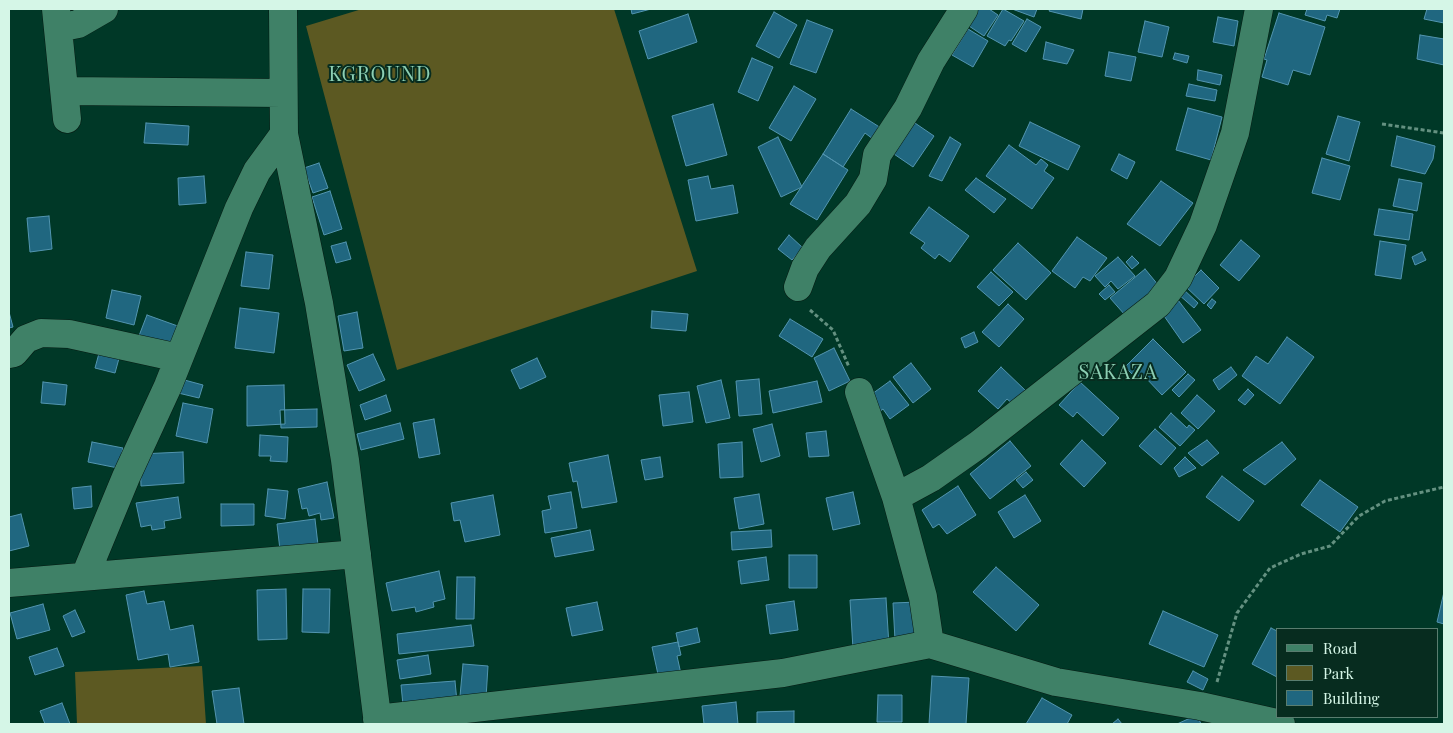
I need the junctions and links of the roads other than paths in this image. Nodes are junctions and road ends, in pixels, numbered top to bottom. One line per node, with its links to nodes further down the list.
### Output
1 (104, 9): 5 (street)
2 (283, 9): 7 (street)
3 (964, 9): 10 (street)
4 (1259, 9): 14 (street)
5 (57, 18): 6 (street)
6 (65, 91): 7 (street); 8 (street)
7 (282, 93): 9 (street)
8 (67, 119)
9 (284, 134): 12 (street); 15 (street)
10 (798, 287)
11 (9, 354): 12 (street)
12 (179, 358): 16 (street)
13 (859, 392): 14 (street)
14 (896, 497): 18 (street)
15 (357, 554): 16 (street); 19 (street)
16 (85, 576): 17 (street)
17 (9, 583)
18 (930, 644): 19 (street); 20 (street)
19 (378, 722)
20 (1282, 724)

